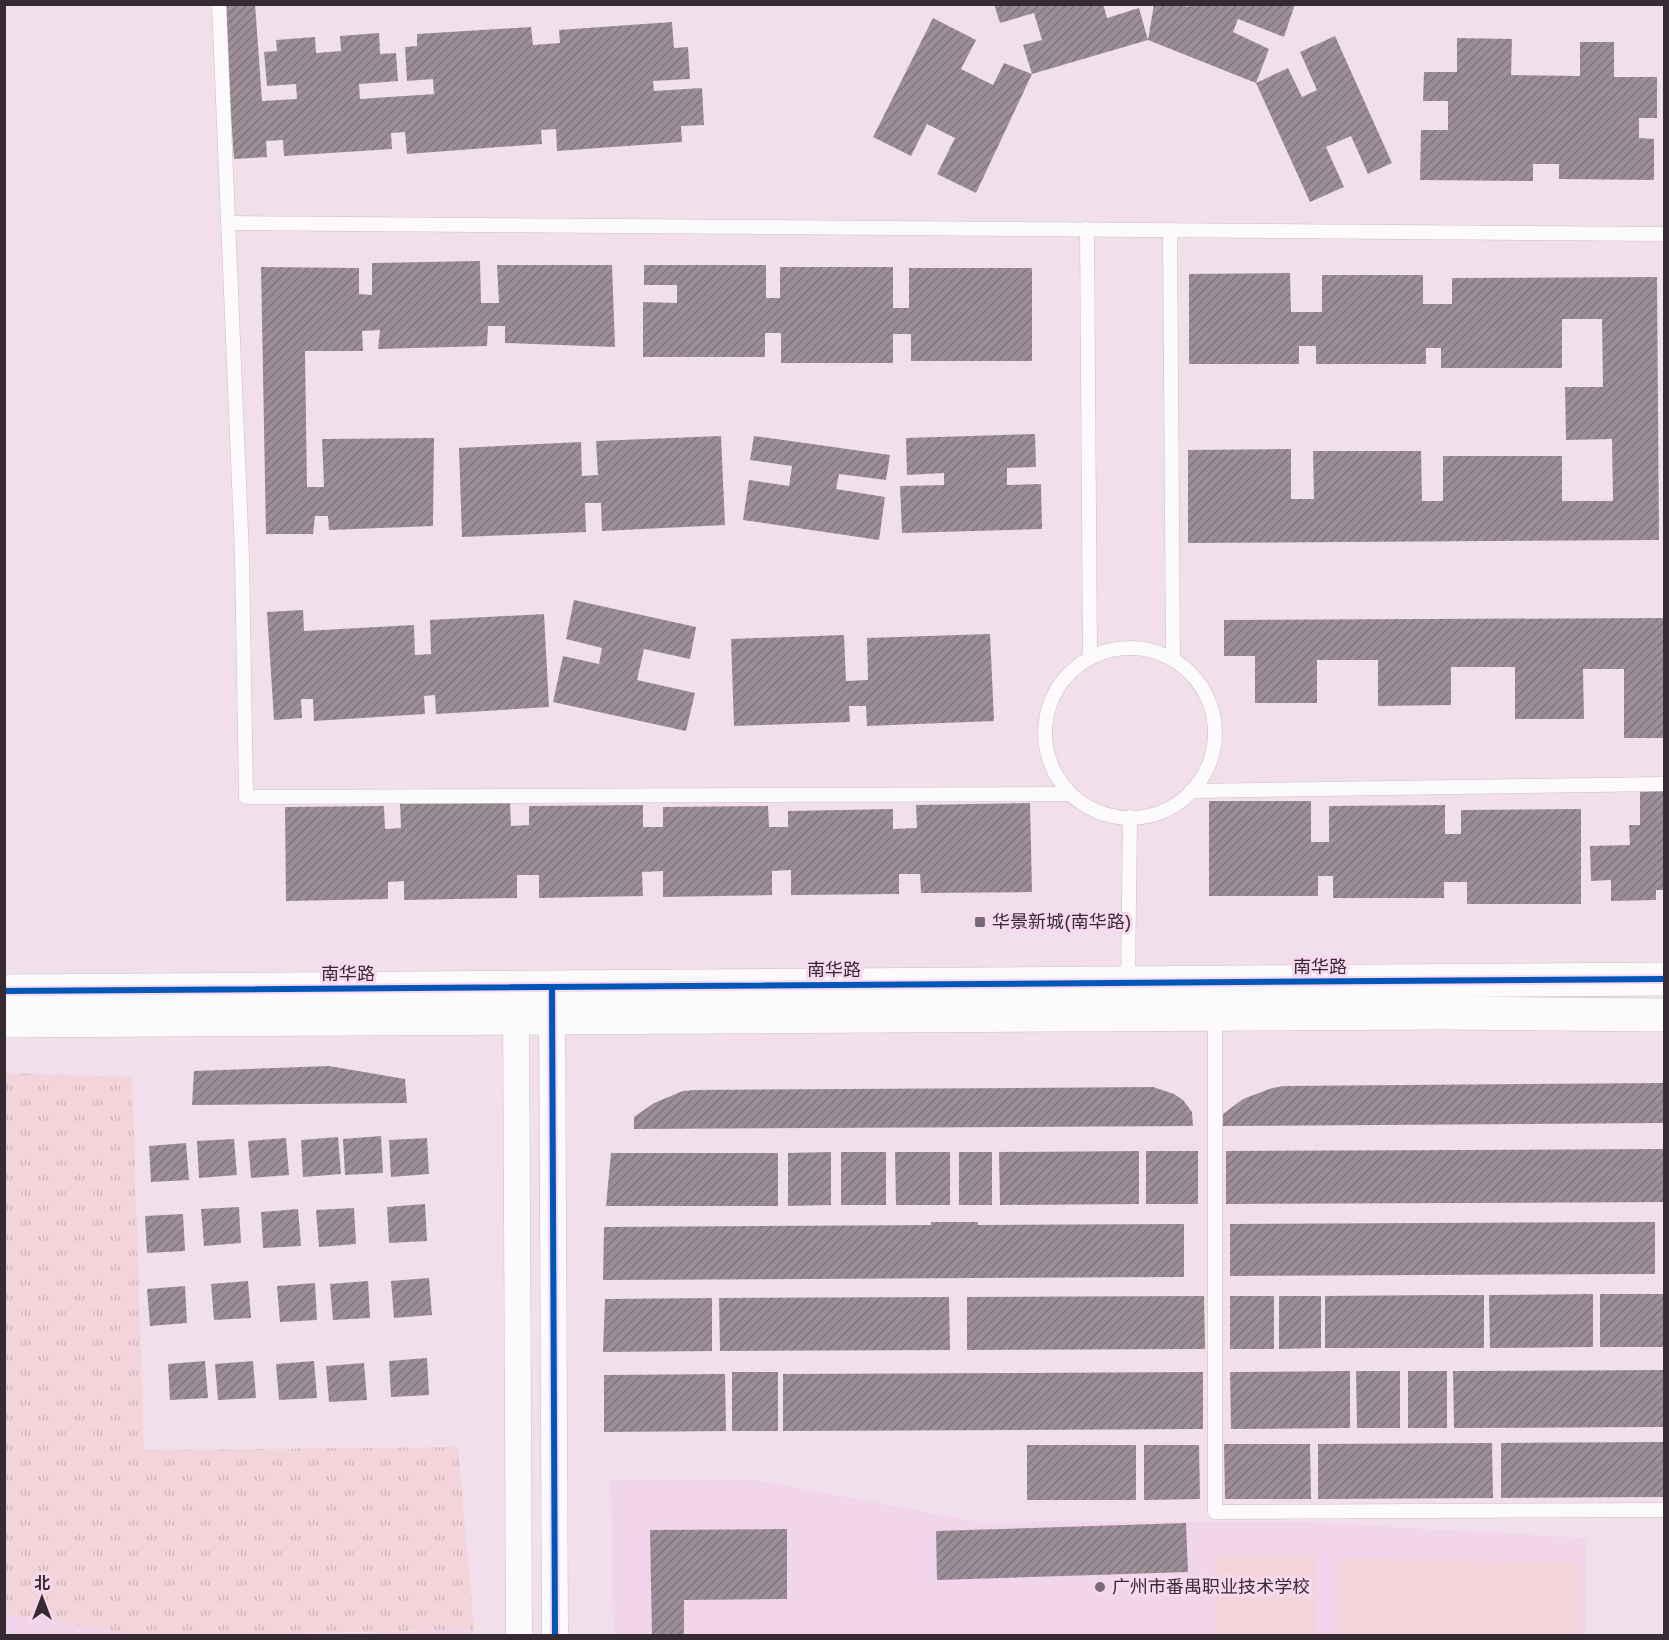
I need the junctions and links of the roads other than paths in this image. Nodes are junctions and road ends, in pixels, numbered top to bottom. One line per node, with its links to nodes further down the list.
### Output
1 (219, 4): 2 (lane)
2 (228, 223): 3 (lane); 10 (lane)
3 (1087, 230): 4 (lane); 6 (lane)
4 (1170, 230): 5 (lane); 7 (lane)
5 (1665, 234)
6 (1090, 658): 7 (lane); 10 (lane)
7 (1173, 659): 9 (lane)
8 (1665, 784): 9 (lane)
9 (1191, 791): 11 (lane)
10 (1070, 794): 11 (lane)
11 (1130, 817): 13 (lane)
12 (1665, 979): 13 (street, 南华路)
13 (1128, 983): 16 (street, 南华路)
14 (4, 992): 15 (street, 南华路)
15 (516, 1003): 16 (street, 南华路); 19 (street, 南华路); 21 (street)
16 (552, 1003): 17 (street, 南华路); 22 (street)
17 (1215, 1015): 18 (street, 南华路); 20 (lane)
18 (1665, 1015)
19 (4, 1021)
20 (1665, 1510)
21 (519, 1635)
22 (555, 1635)

